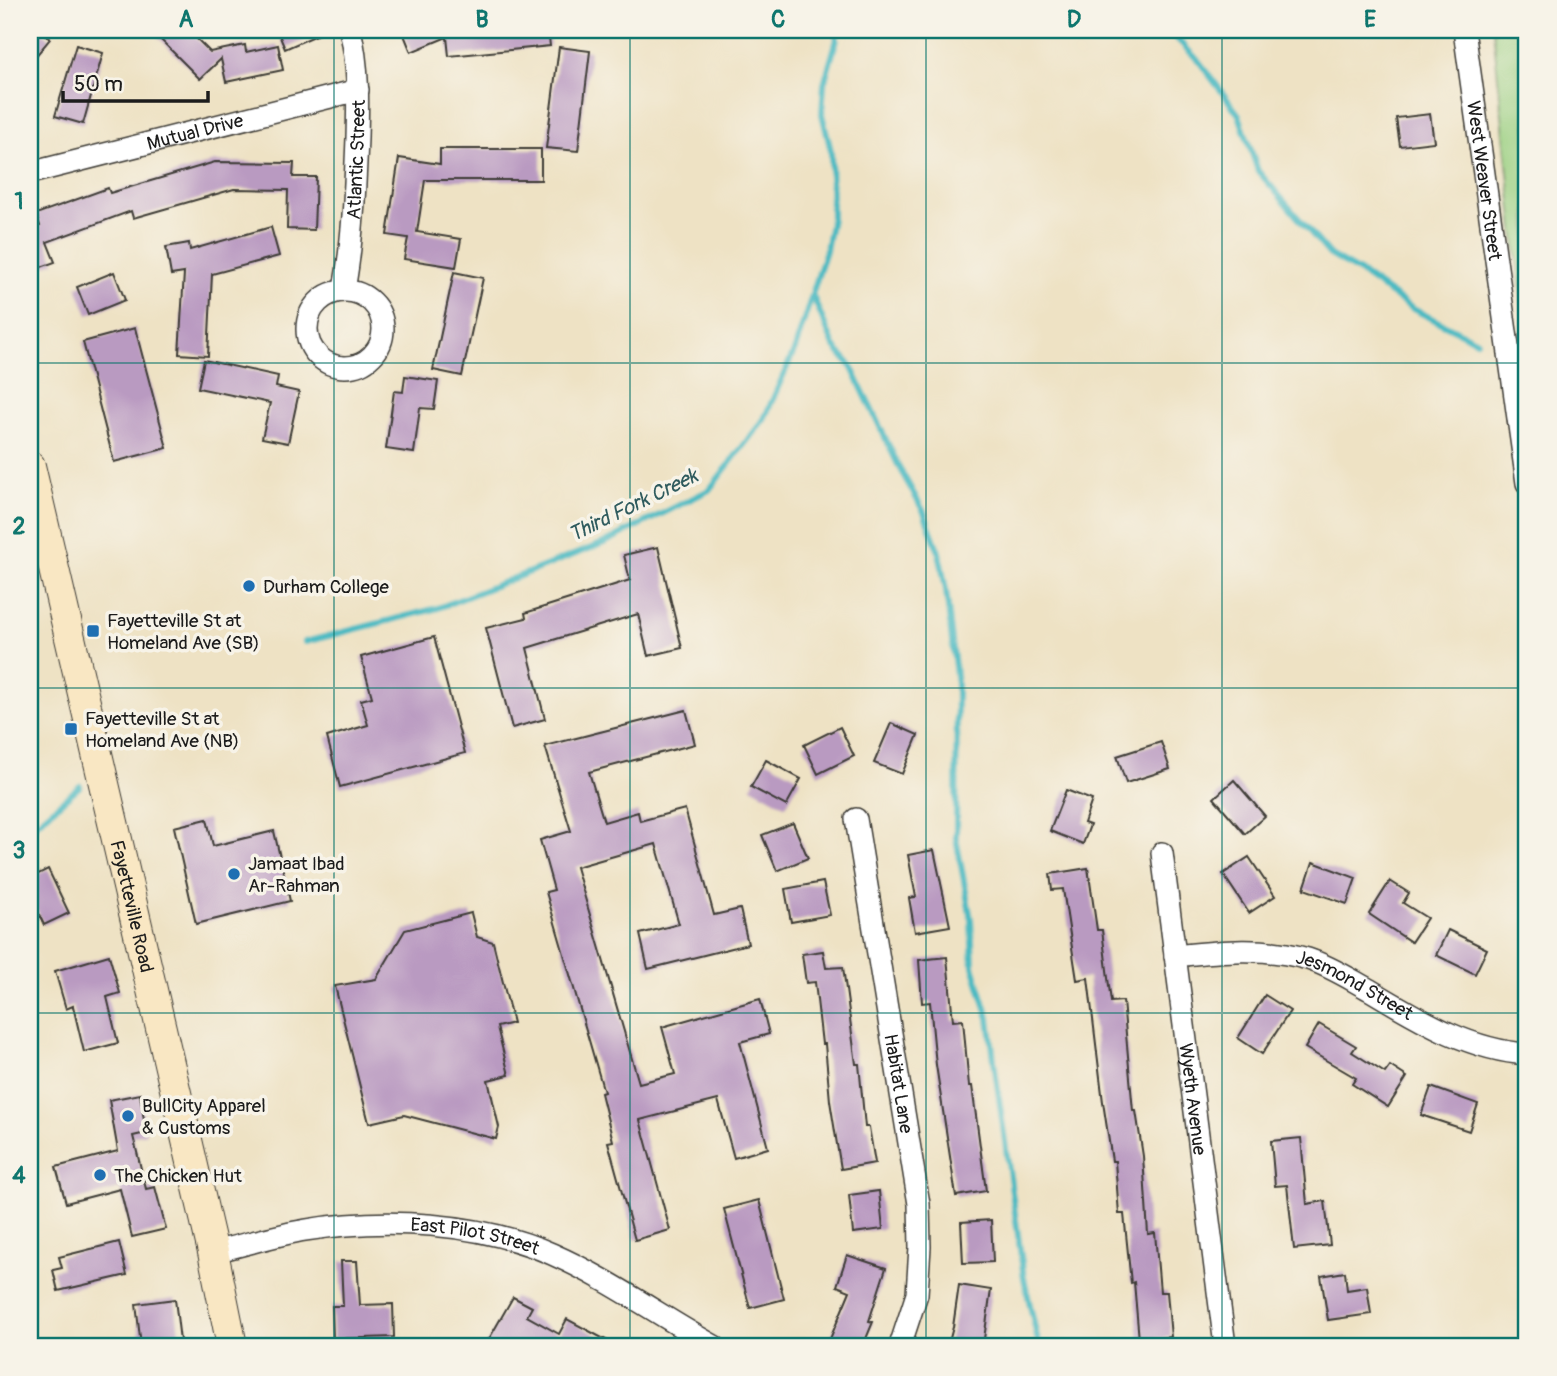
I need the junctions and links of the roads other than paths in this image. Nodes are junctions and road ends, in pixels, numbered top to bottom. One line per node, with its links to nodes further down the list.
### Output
1 (350, 30): 3 (street, Atlantic Street)
2 (1464, 30): 7 (street, West Weaver Street)
3 (358, 90): 4 (street, Mutual Drive); 5 (street, Atlantic Street)
4 (30, 173)
5 (344, 290)
6 (30, 466): 12 (main road, Fayetteville Road)
7 (1527, 483)
8 (856, 819): 15 (street, Habitat Lane)
9 (1161, 853): 10 (street, Wyeth Avenue)
10 (1175, 956): 11 (street, Jesmond Street); 16 (street, Wyeth Avenue)
11 (1527, 1054)
12 (213, 1252): 13 (main road, Fayetteville Road); 14 (street, East Pilot Street)
13 (233, 1346)
14 (714, 1346)
15 (900, 1346)
16 (1225, 1346)

